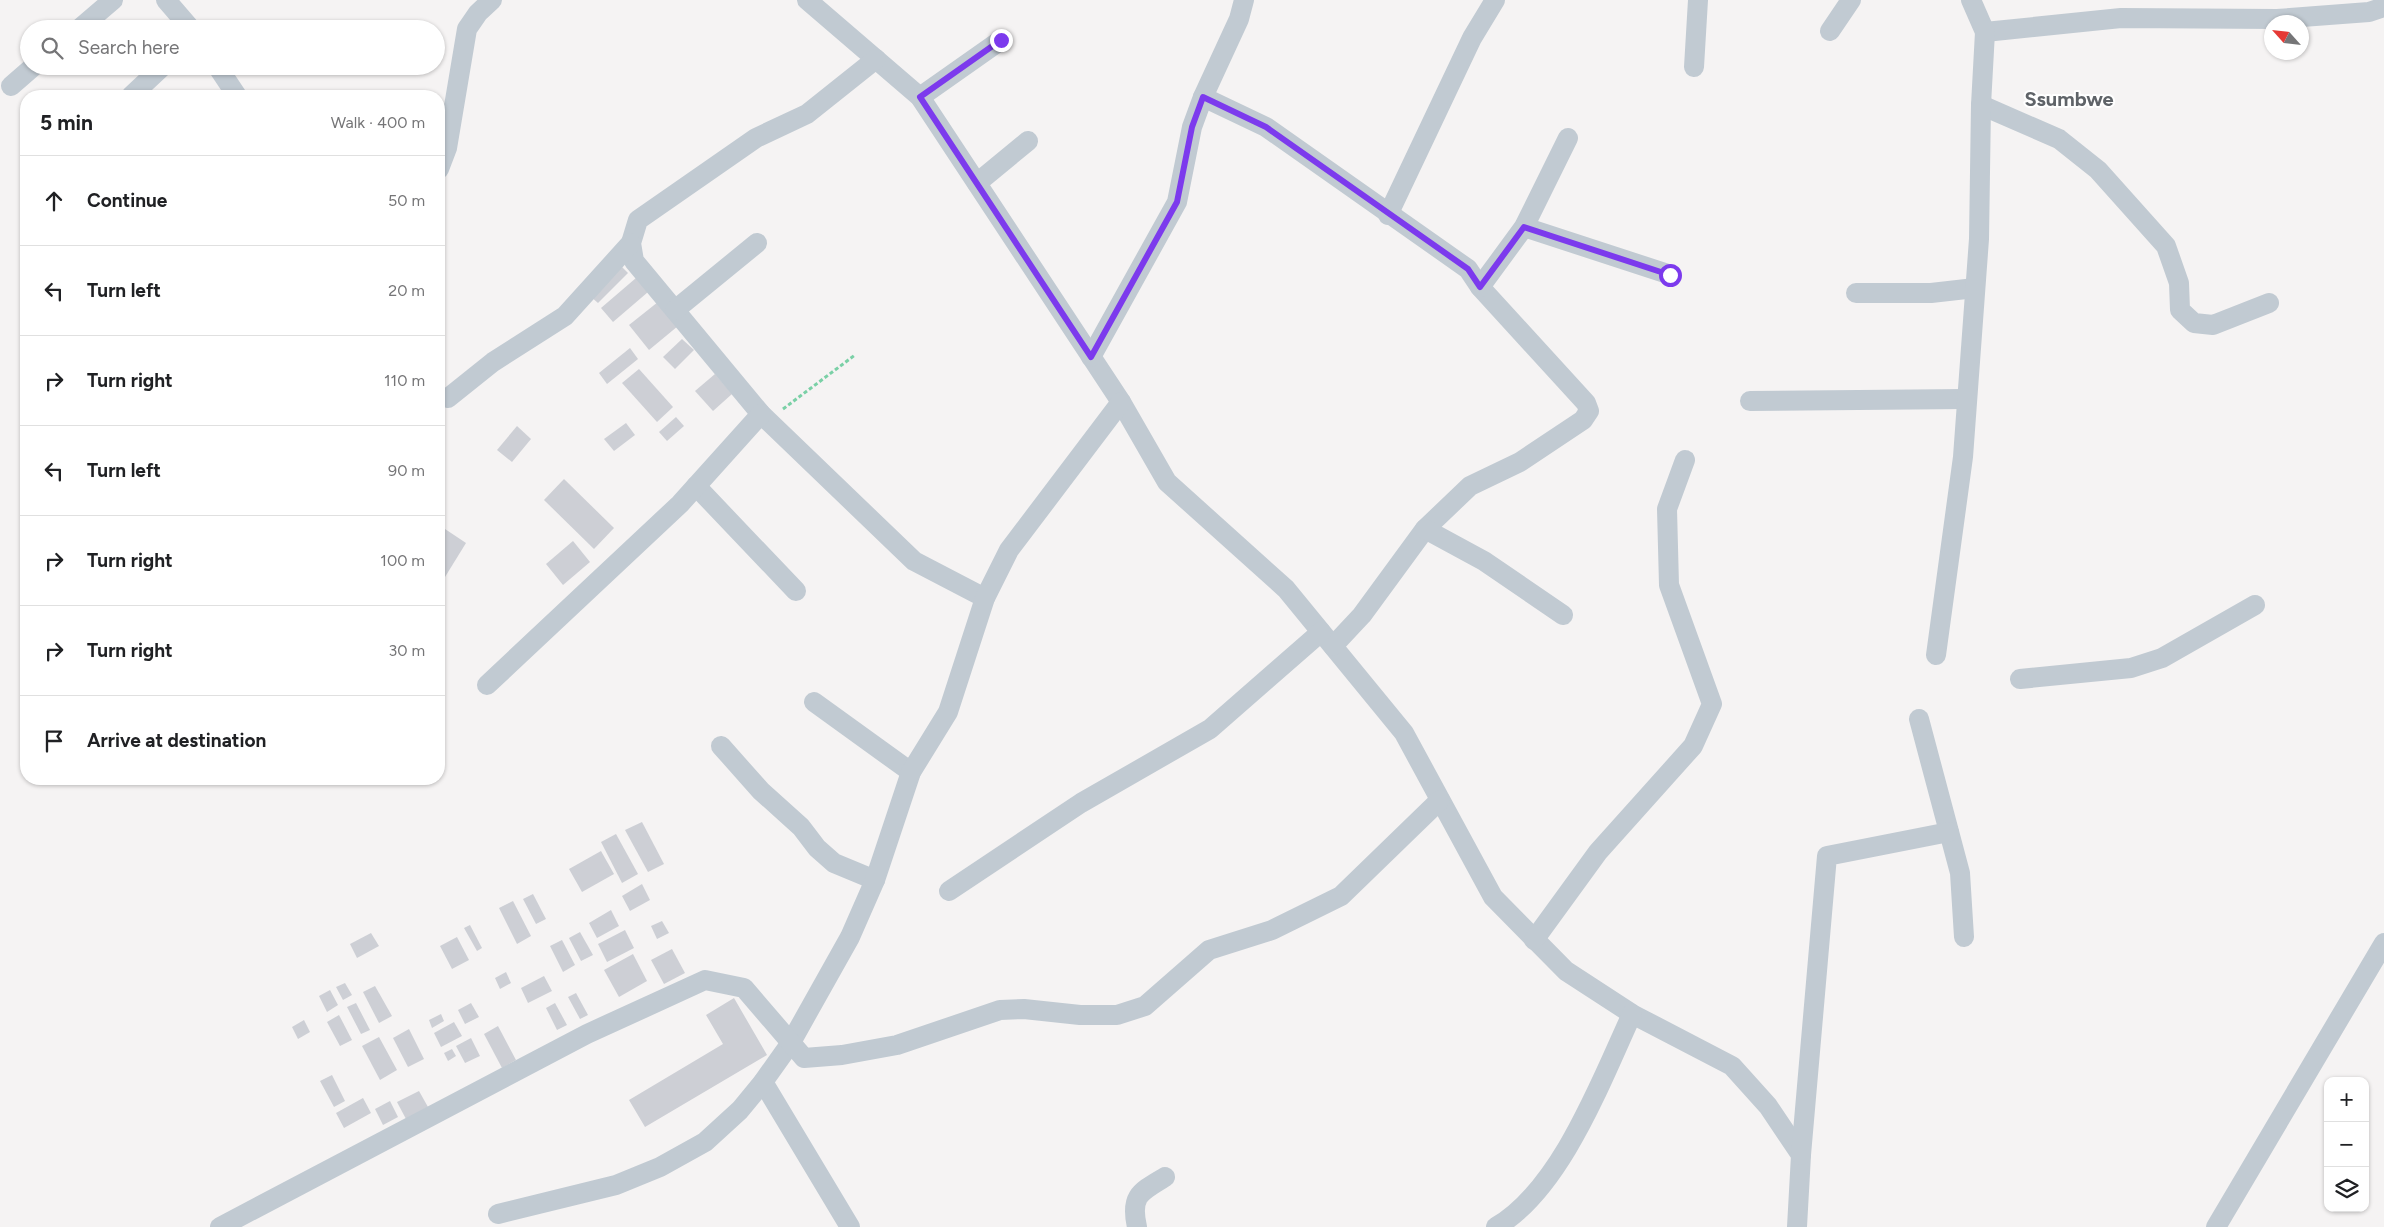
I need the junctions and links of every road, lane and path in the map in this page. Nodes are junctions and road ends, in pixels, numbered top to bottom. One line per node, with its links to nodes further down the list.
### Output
1 (113, 0): 12 (street)
2 (166, 0): 13 (street)
3 (492, 0): 30 (street)
4 (807, 0): 17 (street)
5 (1244, 0): 26 (street)
6 (1495, 0): 32 (street)
7 (1698, 0): 18 (street)
8 (1851, 0): 14 (street)
9 (1971, 0): 15 (street)
10 (2384, 7): 11 (street)
11 (2119, 9): 15 (street)
12 (90, 20)
13 (183, 20)
14 (1830, 31)
15 (1985, 32): 27 (street)
16 (1001, 40): 25 (street)
17 (876, 58): 25 (street); 34 (street)
18 (1694, 67)
19 (24, 75): 22 (street)
20 (153, 75): 23 (street)
21 (223, 75): 24 (street)
22 (11, 86)
23 (137, 90)
24 (233, 90)
25 (920, 97): 31 (street)
26 (1203, 97): 32 (street); 43 (street)
27 (1981, 105): 38 (street); 40 (street)
28 (1568, 138): 33 (street)
29 (1028, 141): 31 (street)
30 (445, 153)
31 (977, 183): 43 (street)
32 (1388, 215): 37 (street)
33 (1524, 227): 36 (street); 37 (street)
34 (631, 243): 41 (street); 44 (street)
35 (757, 243): 41 (street)
36 (1670, 275)
37 (1480, 287): 51 (street)
38 (1975, 288): 39 (street); 45 (street)
39 (1856, 292)
40 (2269, 303)
41 (675, 310): 48 (street)
42 (855, 355): 48 (path)
43 (1091, 357): 47 (street)
44 (448, 398)
45 (1966, 399): 46 (street); 57 (street)
46 (1750, 400)
47 (1121, 402): 53 (street); 56 (street)
48 (764, 417): 50 (street); 53 (street)
49 (1685, 460): 69 (street)
50 (696, 486): 52 (street); 59 (street)
51 (1425, 529): 55 (street); 56 (street)
52 (796, 591)
53 (985, 598): 63 (street)
54 (2255, 605): 58 (street)
55 (1564, 615)
56 (1327, 639): 64 (street); 67 (street)
57 (1936, 655)
58 (2020, 679)
59 (486, 685)
60 (814, 702): 63 (street)
61 (1919, 719): 65 (street)
62 (722, 746): 66 (street)
63 (911, 772): 66 (street)
64 (1440, 800): 69 (street); 72 (street)
65 (1949, 832): 68 (street); 74 (street)
66 (875, 880): 72 (street)
67 (949, 891)
68 (1964, 937)
69 (1534, 940): 71 (street)
70 (2384, 943): 82 (street)
71 (1632, 1014): 74 (street); 80 (street)
72 (790, 1044): 73 (street); 77 (street)
73 (762, 1082): 76 (street); 78 (street)
74 (1801, 1155): 81 (street)
75 (1165, 1177): 79 (street)
76 (498, 1214)
77 (220, 1227)
78 (850, 1227)
79 (1137, 1227)
80 (1496, 1227)
81 (1797, 1227)
82 (2216, 1227)

